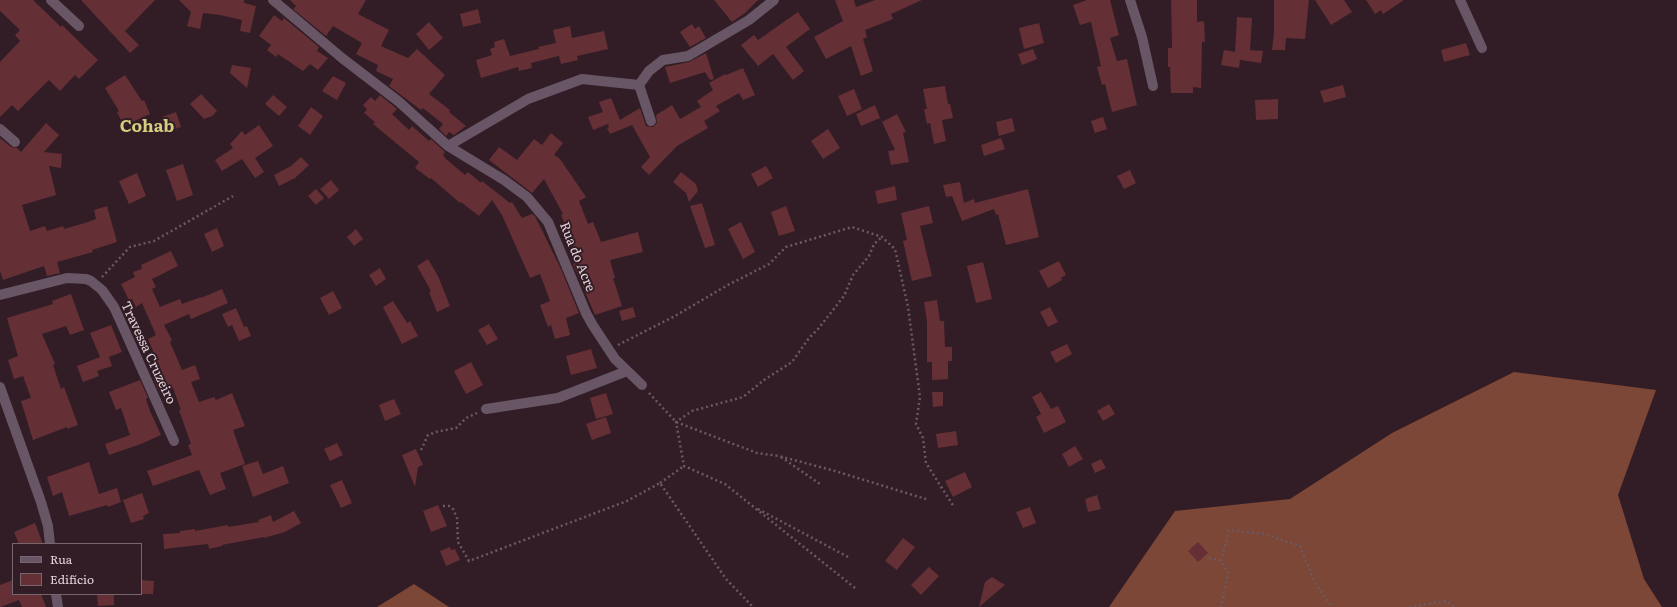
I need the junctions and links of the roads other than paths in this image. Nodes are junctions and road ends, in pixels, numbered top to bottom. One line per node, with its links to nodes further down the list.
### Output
1 (51, 0): 6 (street)
2 (273, 0): 13 (street, Rua do Acre)
3 (774, 0): 8 (street)
4 (1130, 0): 9 (street)
5 (1460, 0): 7 (street)
6 (79, 26)
7 (1482, 48)
8 (639, 85): 10 (street); 13 (street)
9 (1153, 86)
10 (651, 121)
11 (0, 129): 12 (street)
12 (15, 142)
13 (448, 146): 15 (street, Rua do Acre)
14 (0, 295): 19 (street, Travessa Cruzeiro)
15 (627, 371): 16 (street, Rua do Acre); 18 (street)
16 (642, 385)
17 (0, 387): 20 (street)
18 (486, 409)
19 (174, 441)
20 (50, 543)
21 (56, 595): 22 (street)
22 (58, 607)

